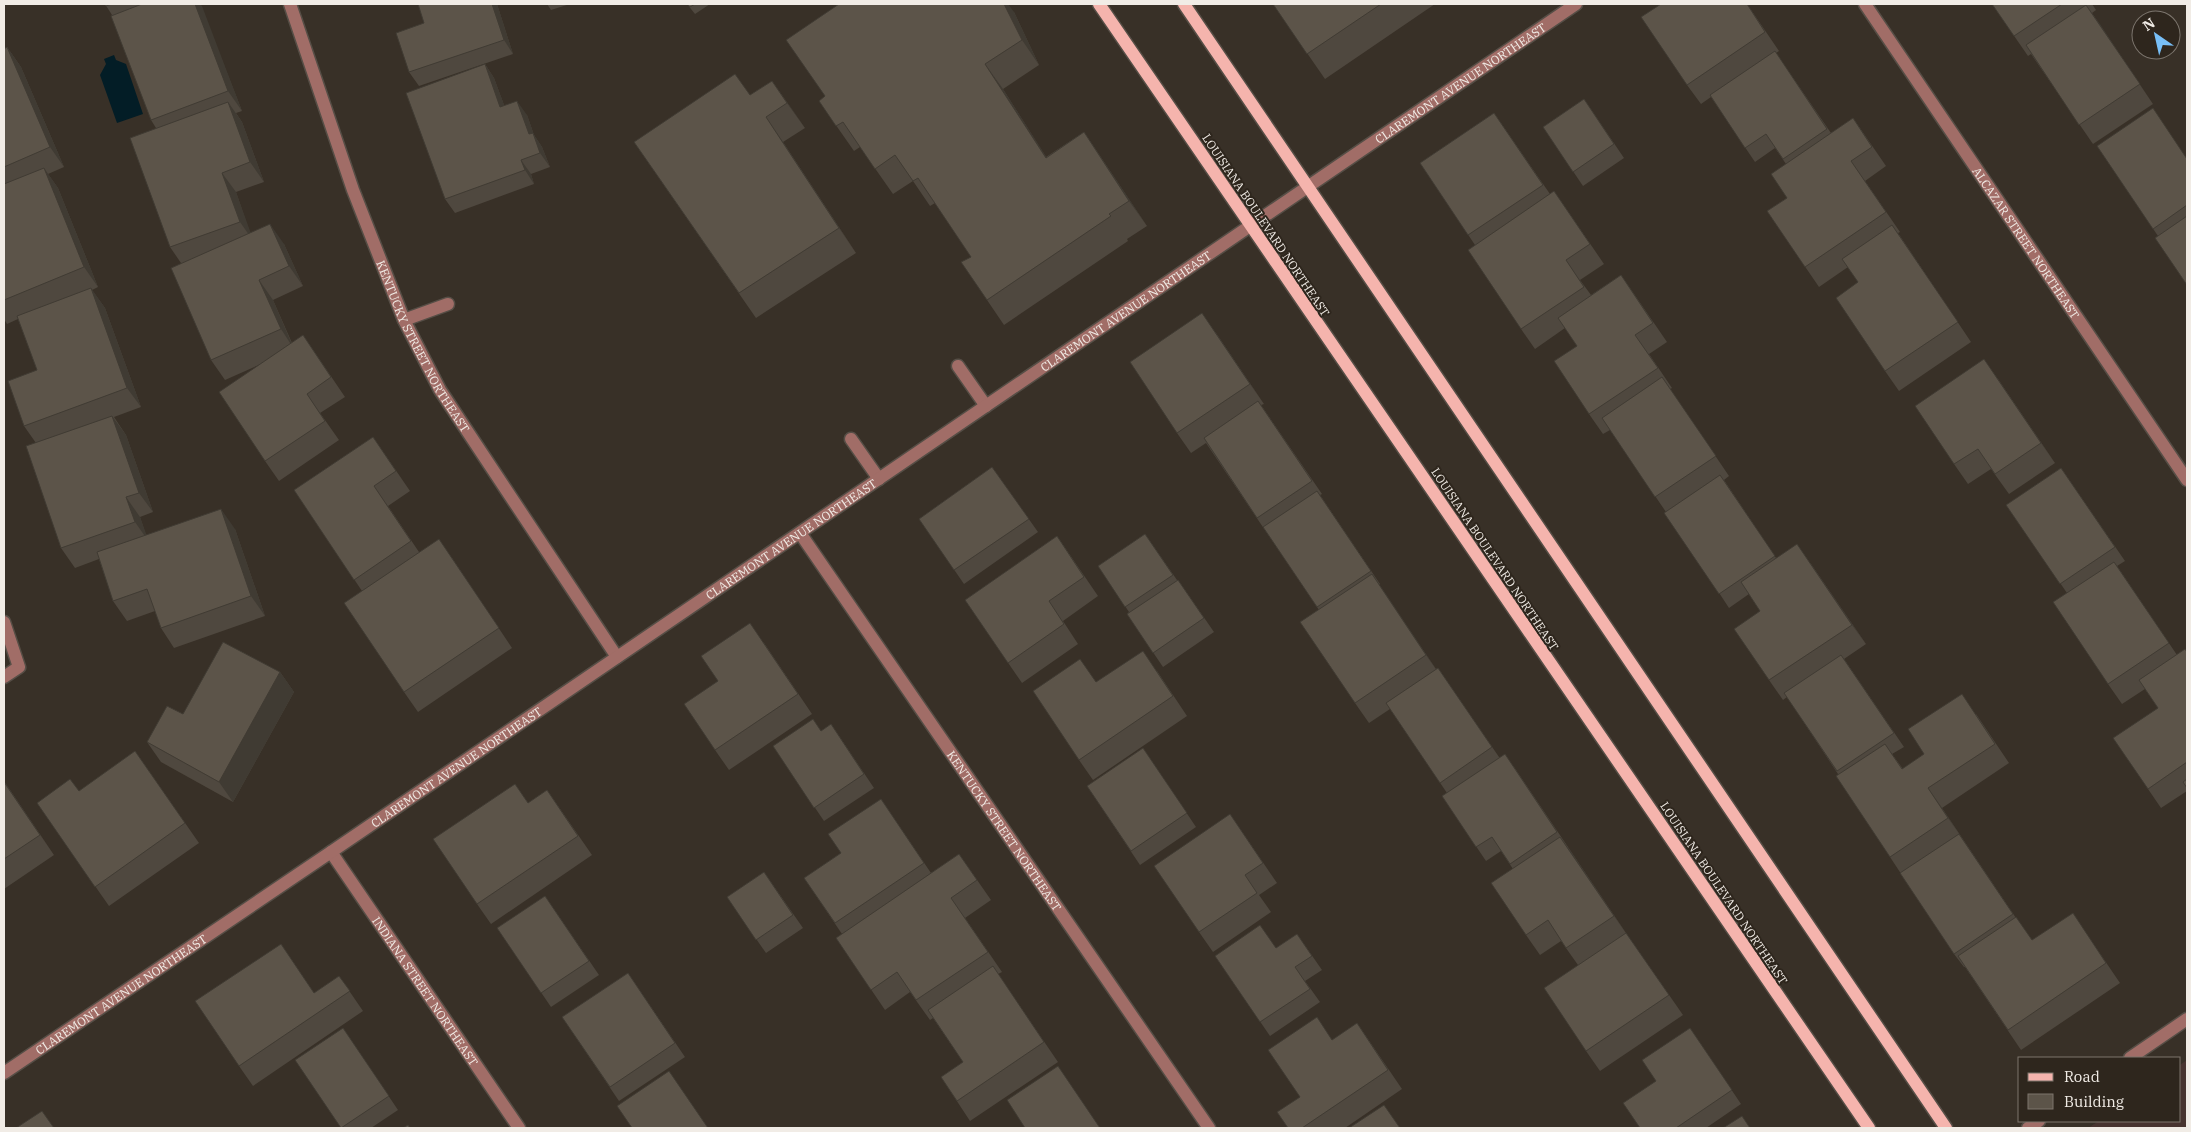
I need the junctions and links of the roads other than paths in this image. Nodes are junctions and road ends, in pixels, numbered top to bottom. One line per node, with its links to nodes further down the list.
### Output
1 (290, 4): 9 (street, KENTUCKY STREET NORTHEAST)
2 (1099, 4): 7 (main road, LOUISIANA BOULEVARD NORTHEAST)
3 (1184, 4): 6 (main road)
4 (1576, 4): 6 (street, CLAREMONT AVENUE NORTHEAST)
5 (1865, 4): 14 (street, ALCAZAR STREET NORTHEAST)
6 (1308, 187): 7 (street, CLAREMONT AVENUE NORTHEAST); 26 (main road)
7 (1250, 226): 11 (street, CLAREMONT AVENUE NORTHEAST); 25 (main road, LOUISIANA BOULEVARD NORTHEAST)
8 (448, 304): 9 (street)
9 (404, 320): 17 (street, KENTUCKY STREET NORTHEAST)
10 (958, 366): 11 (street)
11 (986, 406): 13 (street, CLAREMONT AVENUE NORTHEAST)
12 (851, 439): 13 (street)
13 (879, 480): 15 (street, CLAREMONT AVENUE NORTHEAST)
14 (2187, 480)
15 (800, 533): 17 (street, CLAREMONT AVENUE NORTHEAST); 24 (street, KENTUCKY STREET NORTHEAST)
16 (4, 622): 18 (street)
17 (618, 657): 19 (street, CLAREMONT AVENUE NORTHEAST)
18 (4, 678)
19 (331, 852): 22 (street, CLAREMONT AVENUE NORTHEAST); 23 (street, INDIANA STREET NORTHEAST)
20 (2187, 1019): 21 (street)
21 (2131, 1057)
22 (4, 1072)
23 (519, 1128)
24 (1210, 1128)
25 (1869, 1128)
26 (1946, 1128)

